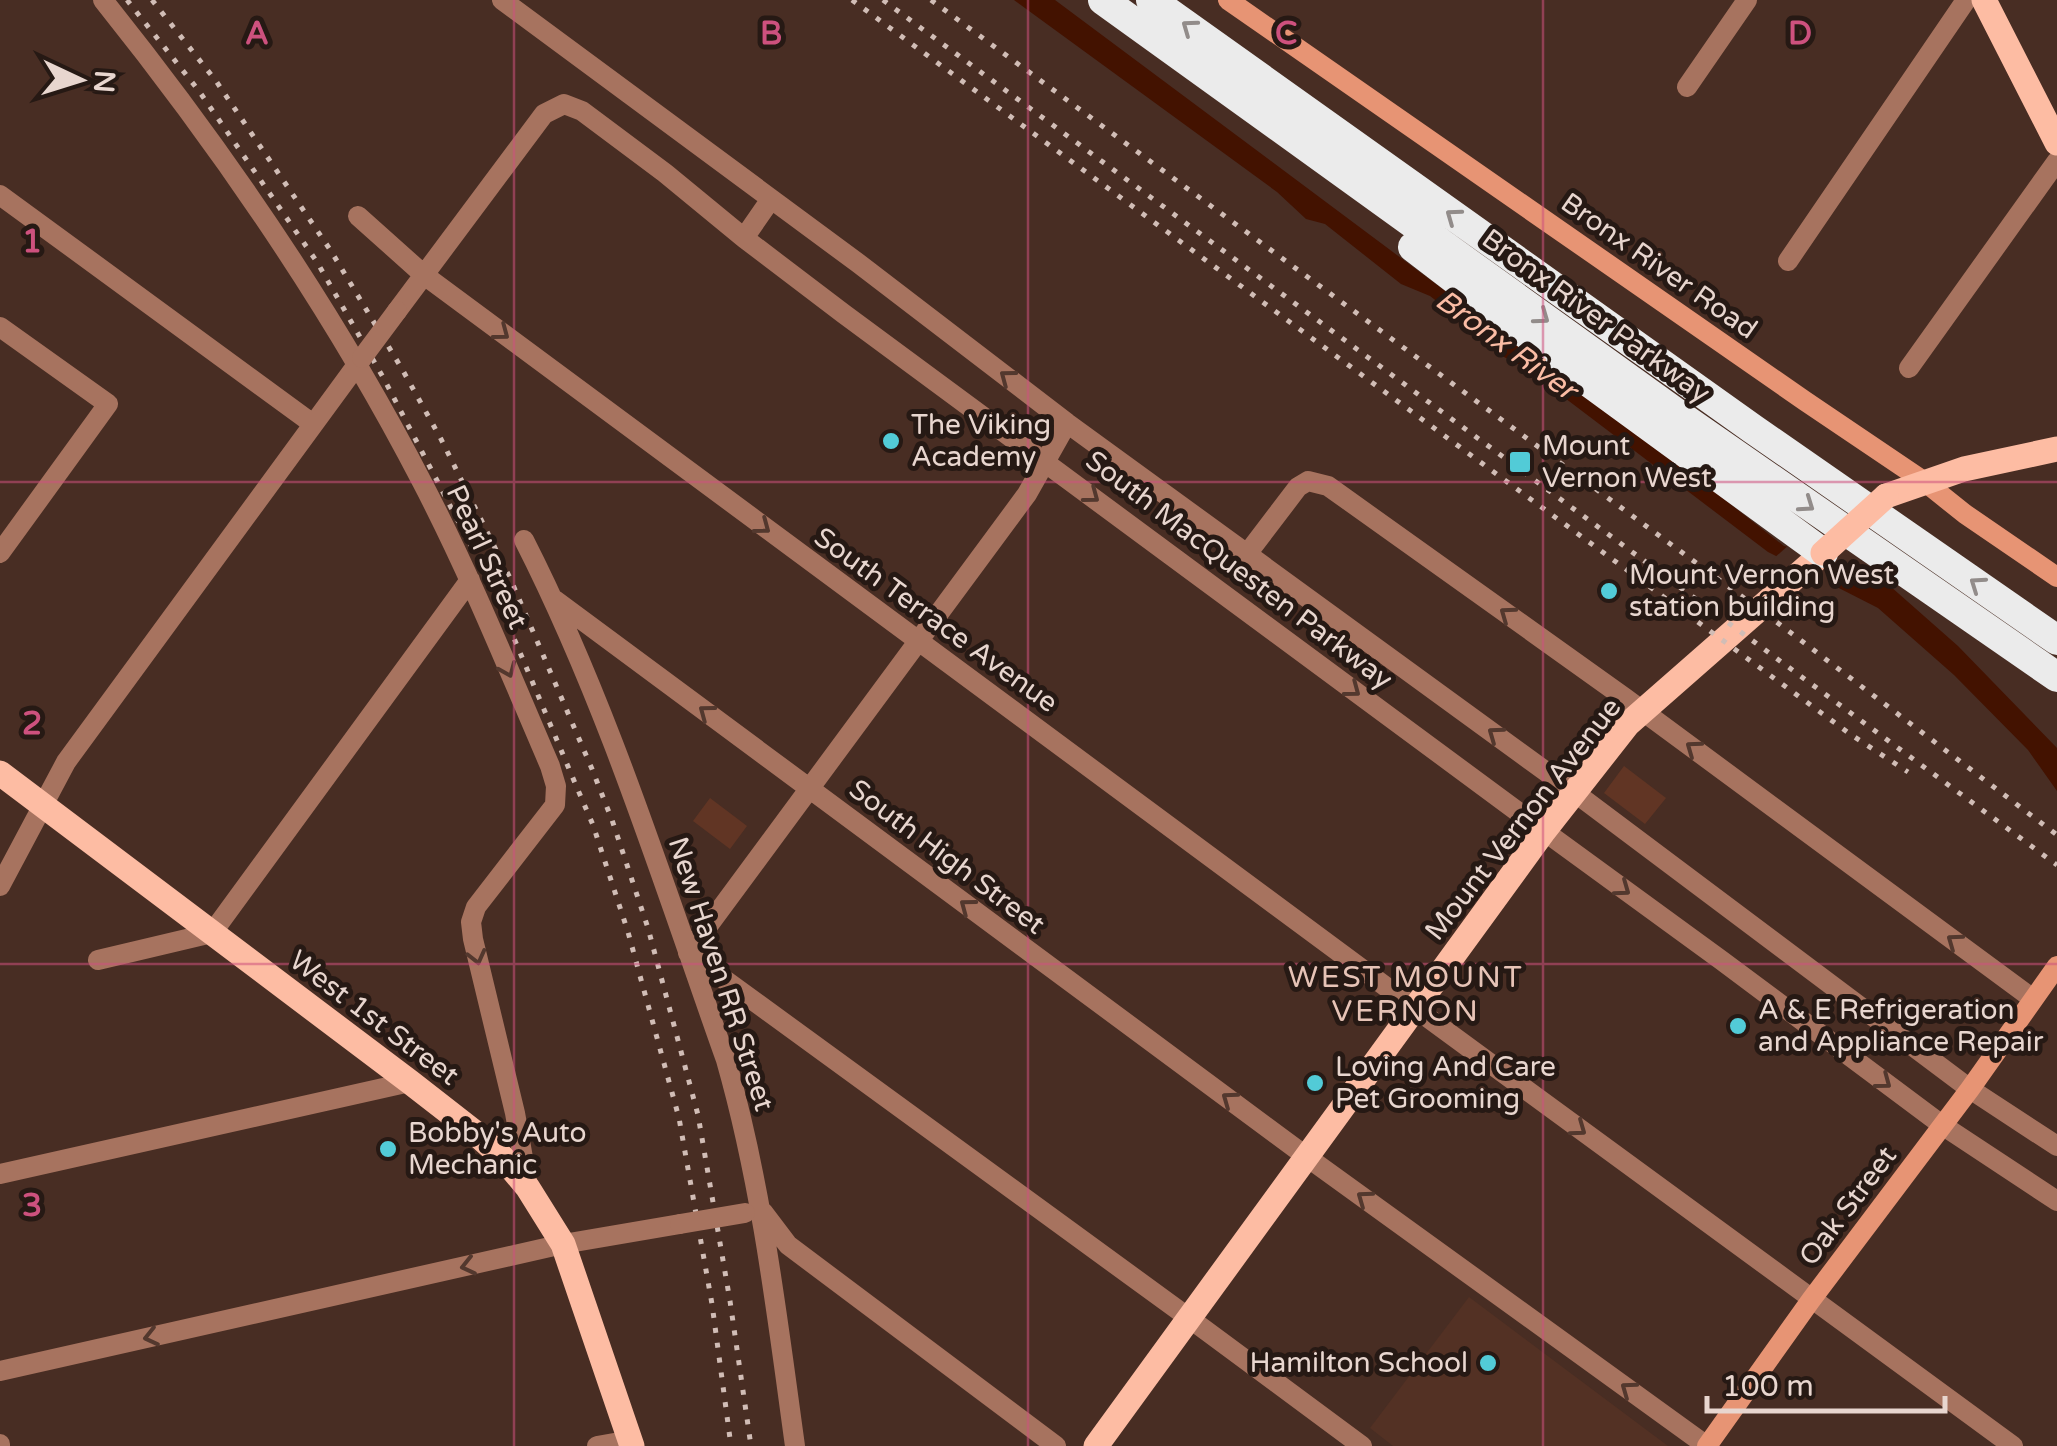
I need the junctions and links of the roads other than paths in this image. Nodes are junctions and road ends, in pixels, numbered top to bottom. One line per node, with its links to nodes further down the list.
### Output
1 (103, 0): 20 (street, Pearl Street)
2 (502, 0): 14 (street, South MacQuesten Parkway)
3 (1102, 0): 10 (highway, Bronx River Parkway)
4 (1151, 0): 34 (highway, Bronx River Parkway, one-way to 4)
5 (1228, 0): 26 (street, Bronx River Road)
6 (1747, 0): 9 (street)
7 (1966, 0): 17 (street)
8 (1984, 0): 11 (main road)
9 (1688, 88)
10 (1264, 117): 29 (highway); 36 (highway, Bronx River Parkway, one-way to 36)
11 (2057, 142)
12 (2057, 161): 21 (street)
13 (0, 195): 23 (street)
14 (771, 198): 16 (street); 22 (street, South MacQuesten Parkway, one-way to 14)
15 (358, 216): 18 (street, South Terrace Avenue)
16 (744, 238): 18 (street, South MacQuesten Parkway); 25 (street, South MacQuesten Parkway)
17 (1788, 261)
18 (424, 275): 20 (street, bridge); 35 (street, South Terrace Avenue, one-way to 35)
19 (0, 326): 28 (street)
20 (360, 361): 23 (street); 32 (street, Pearl Street)
21 (1909, 368)
22 (1067, 423): 25 (street); 30 (street, South MacQuesten Parkway)
23 (313, 424): 41 (street)
24 (2057, 450): 26 (main road)
25 (1047, 462): 35 (street); 42 (street, South MacQuesten Parkway, one-way to 42)
26 (1925, 482): 29 (main road, Mount Vernon Avenue, bridge); 31 (street, Bronx River Road)
27 (524, 540): 33 (street, New Haven RR Street)
28 (2, 546)
29 (1823, 553): 37 (main road, Mount Vernon Avenue)
30 (1247, 554): 37 (street, one-way to 30); 40 (street, South MacQuesten Parkway, one-way to 30)
31 (2057, 578)
32 (470, 580): 44 (street); 56 (street, Pearl Street, one-way to 56)
33 (555, 600): 39 (street, South High Street, one-way to 33); 45 (street, New Haven RR Street)
34 (2057, 640)
35 (918, 642): 39 (street); 49 (street, South Terrace Avenue)
36 (2057, 678)
37 (1642, 712): 40 (main road, Mount Vernon Avenue); 48 (street, one-way to 37)
38 (0, 773): 41 (main road, West 1st Street)
39 (809, 789): 45 (street); 54 (street, South High Street, one-way to 39)
40 (1574, 792): 42 (main road, Mount Vernon Avenue); 51 (street, South MacQuesten Parkway)
41 (43, 805): 43 (street); 44 (main road, West 1st Street)
42 (1544, 832): 49 (main road, Mount Vernon Avenue); 52 (street, South MacQuesten Parkway, one-way to 52)
43 (0, 886)
44 (212, 933): 46 (street); 50 (main road, West 1st Street)
45 (688, 953): 58 (street, New Haven RR Street); 61 (street)
46 (98, 960)
47 (2057, 966): 48 (street, Oak Street)
48 (2033, 998): 51 (street, Oak Street)
49 (1416, 1009): 54 (main road, Mount Vernon Avenue); 60 (street, South Terrace Avenue, one-way to 60)
50 (410, 1082): 55 (street); 56 (main road, West 1st Street)
51 (1970, 1089): 52 (street, Oak Street); 53 (street, South MacQuesten Parkway)
52 (1942, 1126): 57 (street, South MacQuesten Parkway); 60 (street, Oak Street)
53 (2057, 1146)
54 (1307, 1157): 61 (main road, Mount Vernon Avenue); 69 (street, South High Street, one-way to 54)
55 (0, 1174)
56 (528, 1188): 59 (main road, West 1st Street)
57 (2057, 1201)
58 (754, 1211): 59 (street, bridge); 65 (street, New Haven RR Street); 66 (street)
59 (563, 1244): 62 (street, one-way to 62); 63 (main road, West 1st Street)
60 (1812, 1300): 69 (street, Oak Street); 70 (street, South Terrace Avenue)
61 (1190, 1318): 67 (main road, Mount Vernon Avenue); 68 (street)
62 (0, 1371)
63 (632, 1443): 64 (street)
64 (597, 1446)
65 (795, 1446)
66 (1056, 1446)
67 (1096, 1446)
68 (1362, 1446)
69 (1707, 1446)
70 (2013, 1446)

